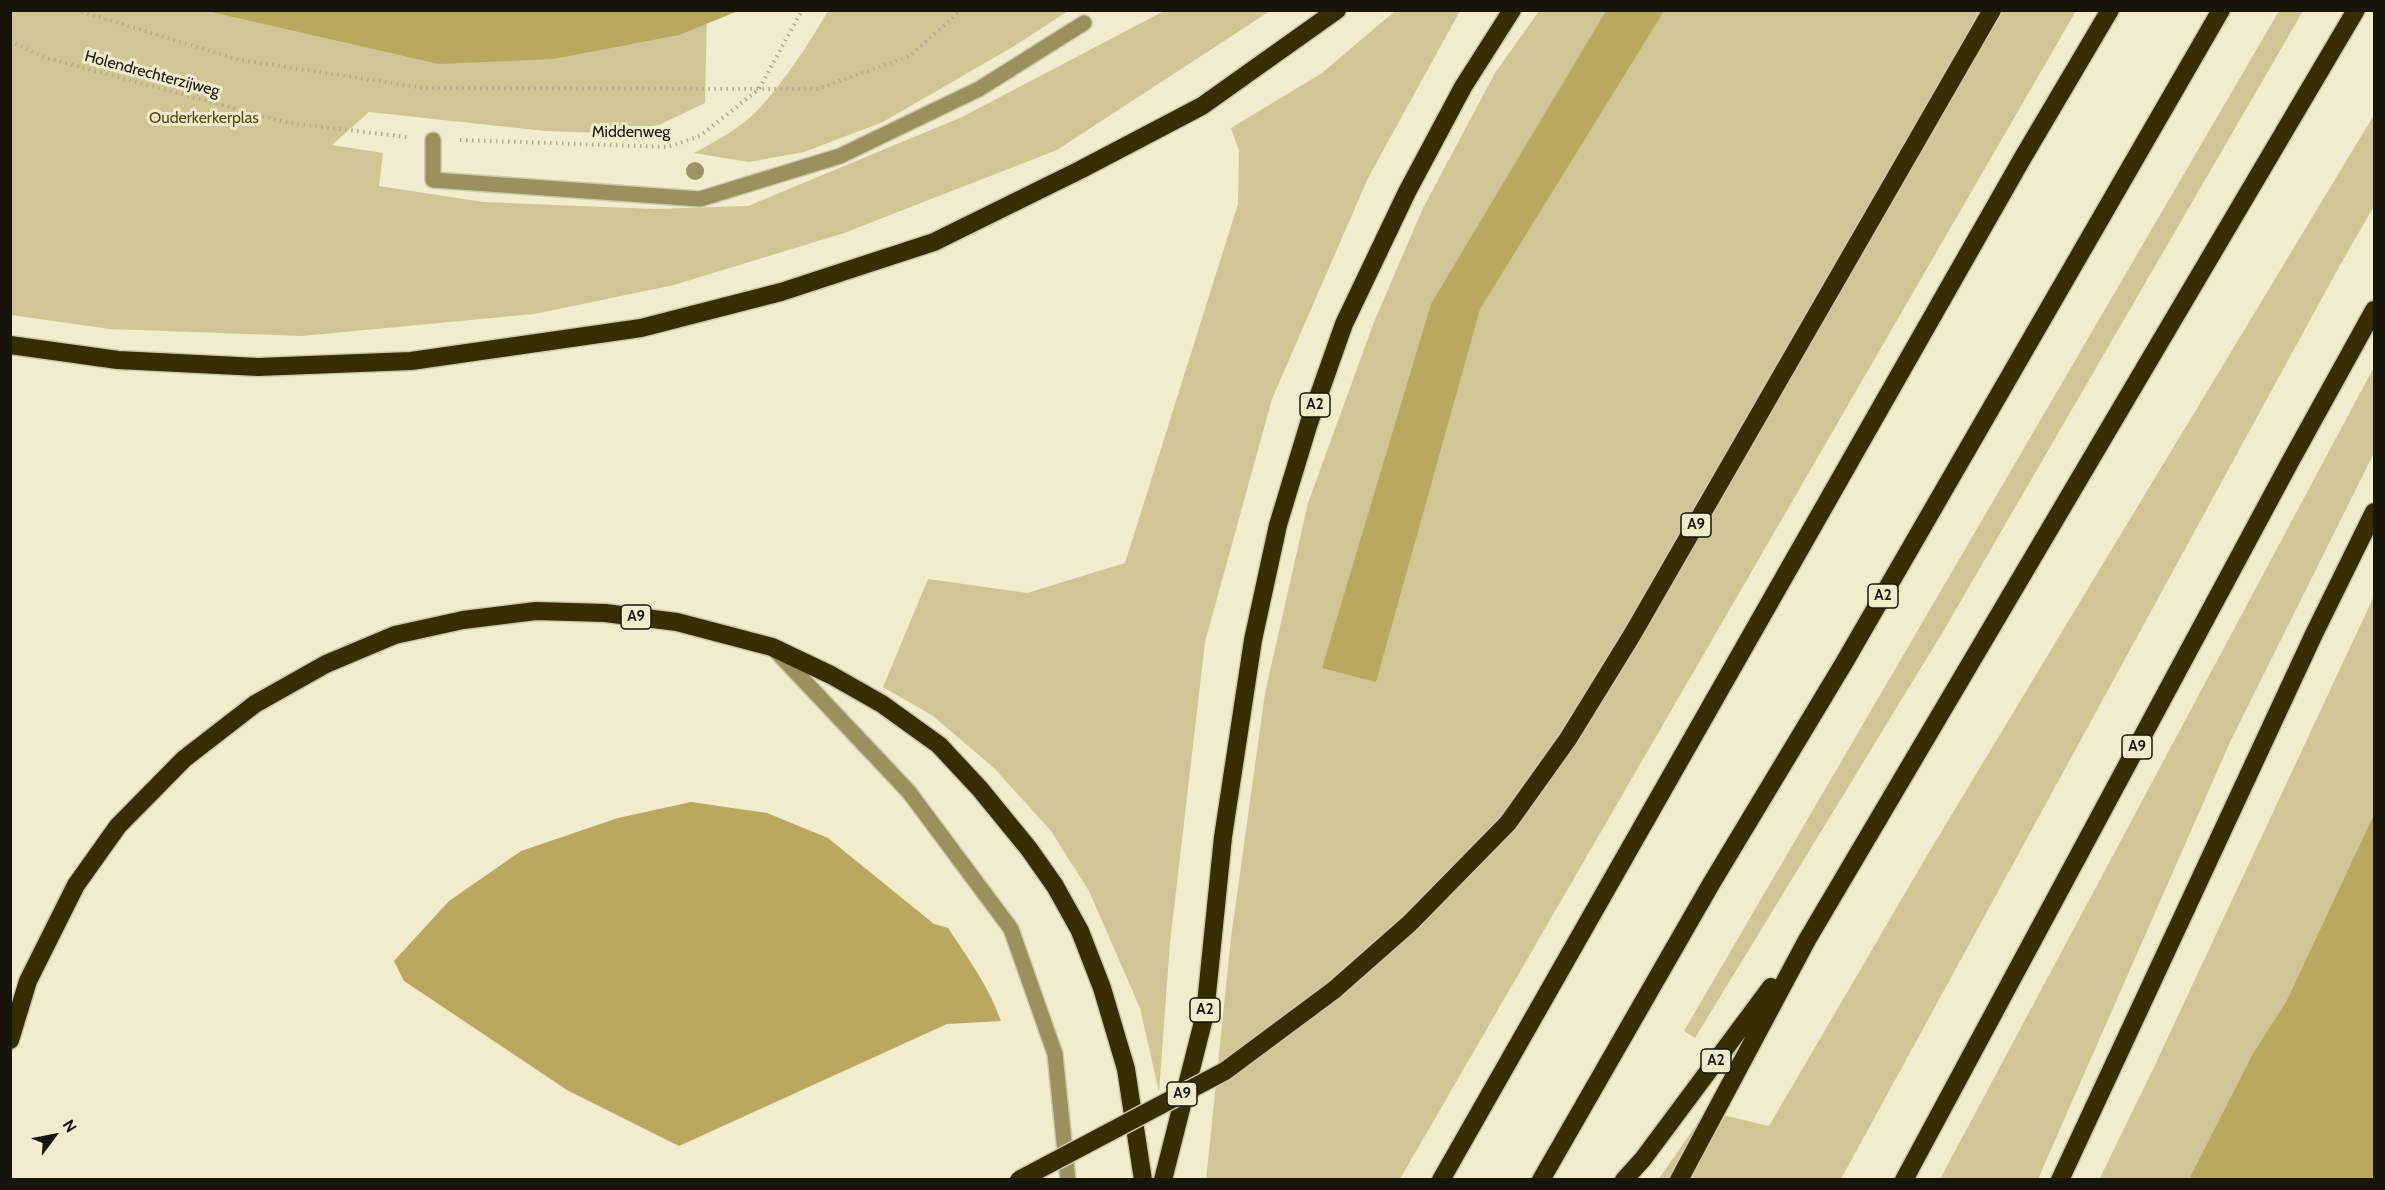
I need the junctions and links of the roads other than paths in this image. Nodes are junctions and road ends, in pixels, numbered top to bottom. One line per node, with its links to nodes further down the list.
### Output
1 (1337, 10): 10 (highway)
2 (1512, 10): 18 (highway, A2)
3 (1992, 10): 15 (highway, A9, bridge)
4 (2110, 10): 19 (highway)
5 (2222, 10): 20 (highway, A2)
6 (2356, 10): 13 (highway)
7 (1084, 23): 8 (lane)
8 (433, 140)
9 (2374, 310): 23 (highway, A9)
10 (10, 345)
11 (2374, 512): 24 (highway)
12 (772, 647): 14 (highway, A9); 16 (lane); 17 (highway, A9)
13 (1807, 940): 21 (highway, A2); 22 (highway)
14 (10, 1040)
15 (1019, 1179)
16 (1068, 1179)
17 (1143, 1179)
18 (1163, 1179)
19 (1441, 1179)
20 (1541, 1179)
21 (1624, 1179)
22 (1679, 1179)
23 (1904, 1179)
24 (2060, 1179)

